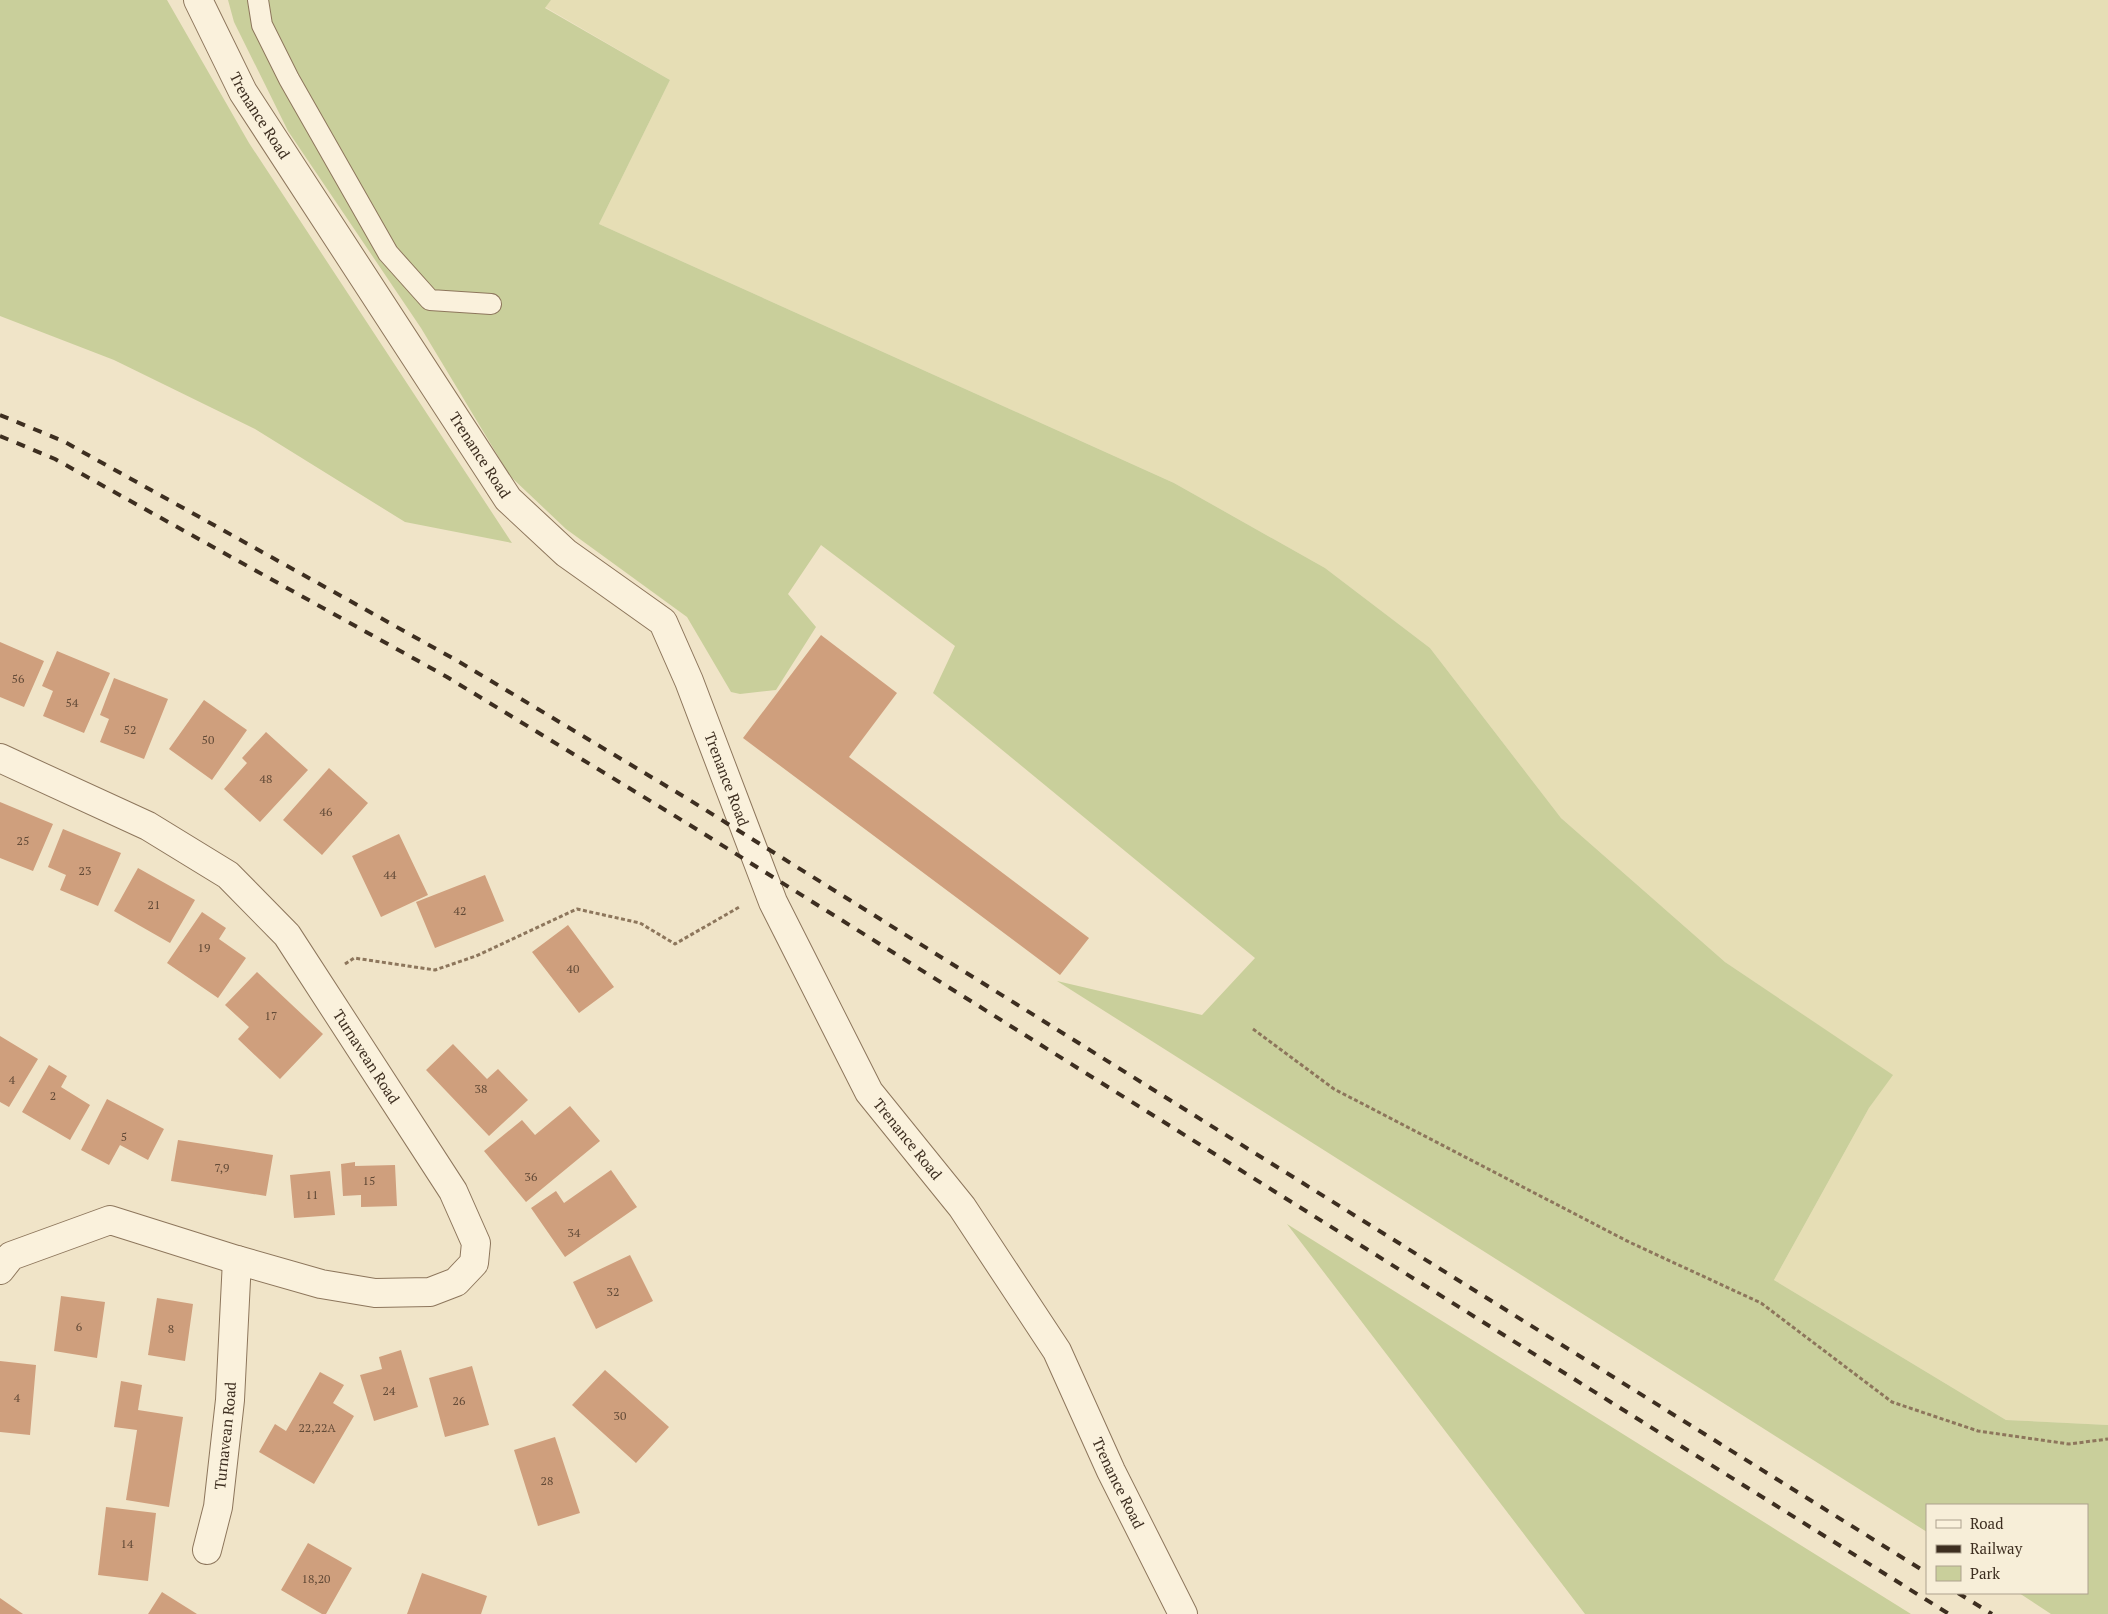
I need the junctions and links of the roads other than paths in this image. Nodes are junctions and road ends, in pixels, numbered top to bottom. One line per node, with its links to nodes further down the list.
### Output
1 (198, 0): 8 (street, Trenance Road)
2 (258, 0): 3 (lane)
3 (491, 304)
4 (0, 758): 6 (street, Turnavean Road)
5 (4, 1257): 6 (street, Turnavean Road)
6 (237, 1260): 7 (street, Turnavean Road)
7 (207, 1550)
8 (1183, 1614)

